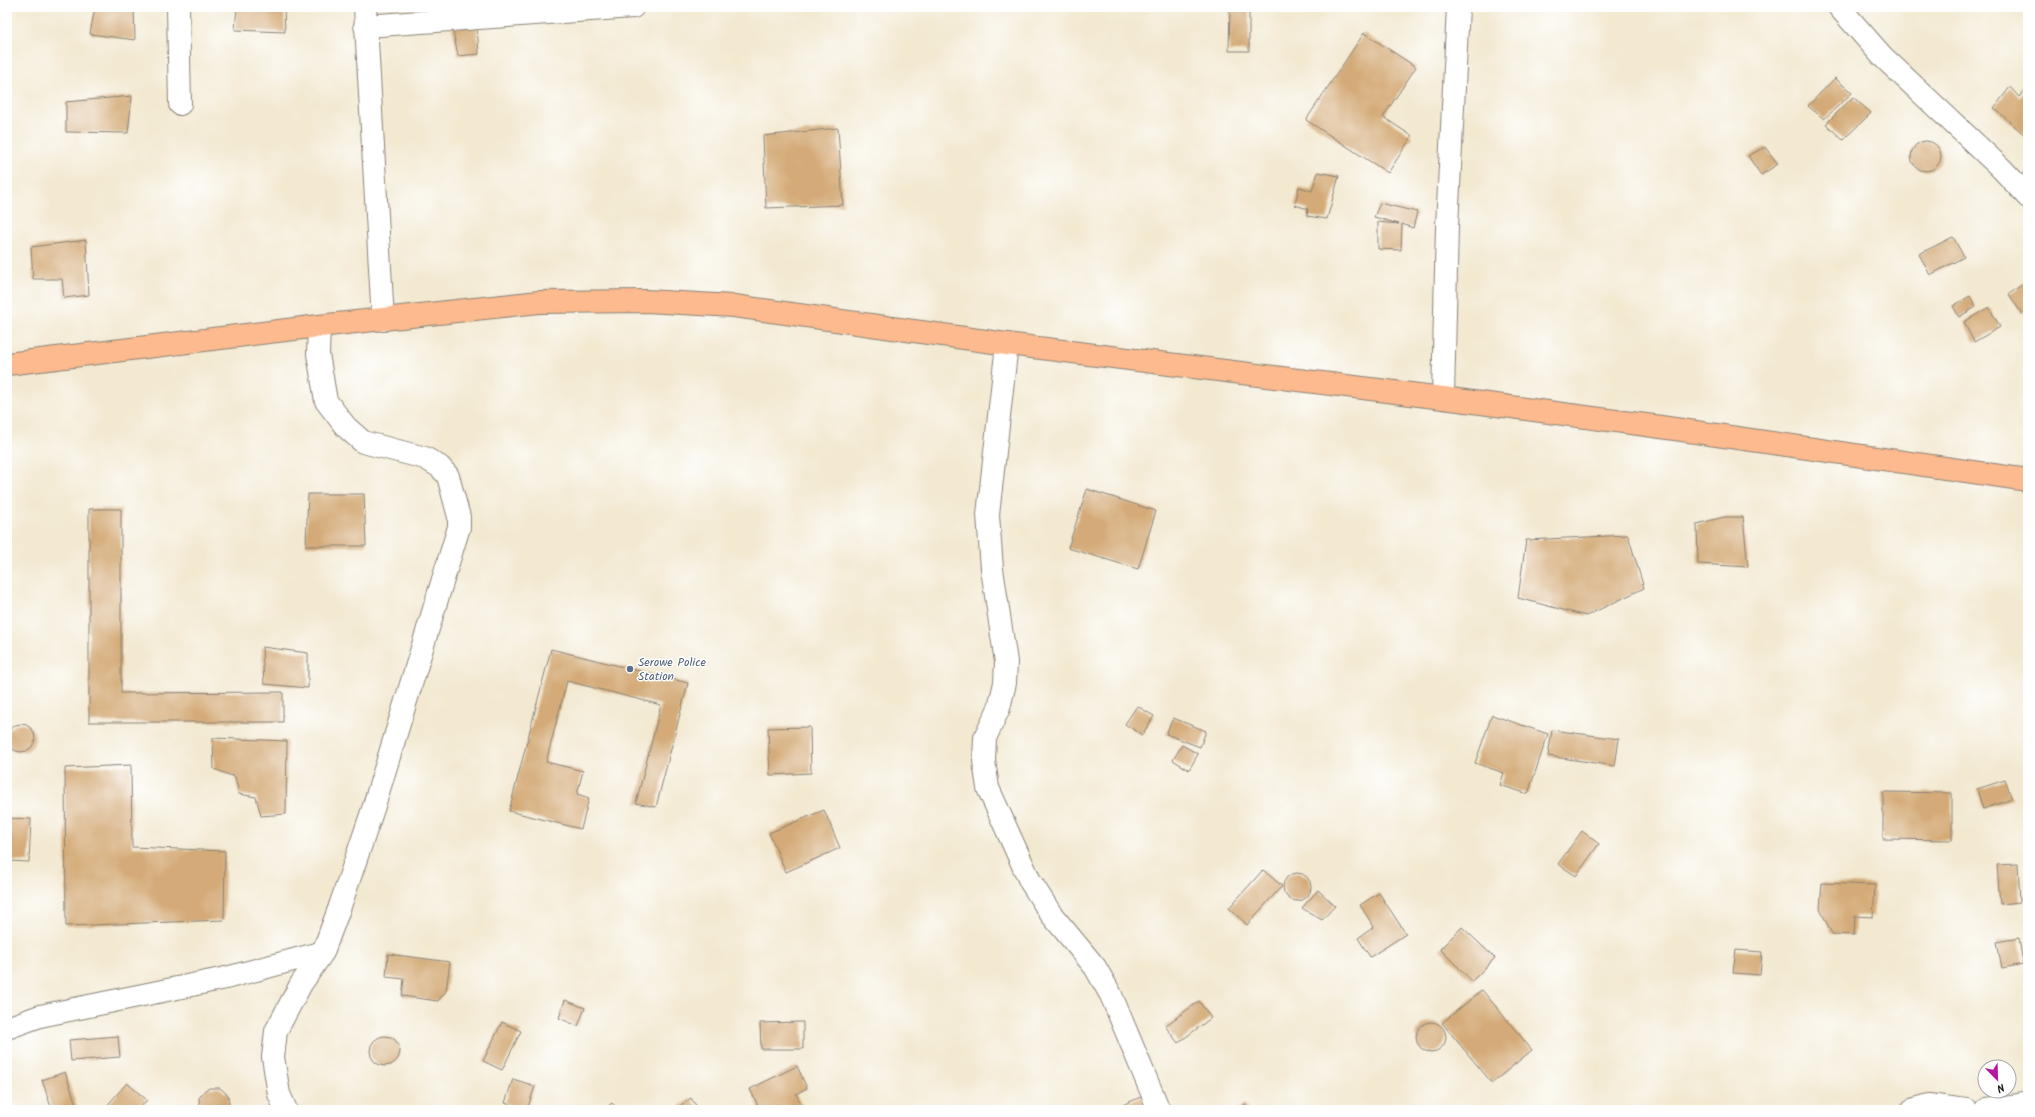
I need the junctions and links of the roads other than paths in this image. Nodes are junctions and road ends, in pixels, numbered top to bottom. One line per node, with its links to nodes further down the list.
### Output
1 (178, 7): 6 (street)
2 (633, 7): 5 (street)
3 (1458, 7): 12 (street)
4 (1839, 7): 7 (street)
5 (365, 17): 8 (street)
6 (180, 104)
7 (2028, 197)
8 (383, 320): 9 (main road); 10 (main road)
9 (319, 326): 11 (main road); 14 (street)
10 (1007, 344): 12 (main road); 18 (street)
11 (7, 364)
12 (1443, 398): 13 (main road)
13 (2028, 480)
14 (323, 952): 15 (street); 17 (street)
15 (7, 1028)
16 (2028, 1103): 21 (street)
17 (286, 1110)
18 (1159, 1110)
19 (1912, 1110): 20 (street)
20 (1966, 1110)
21 (1986, 1110)

